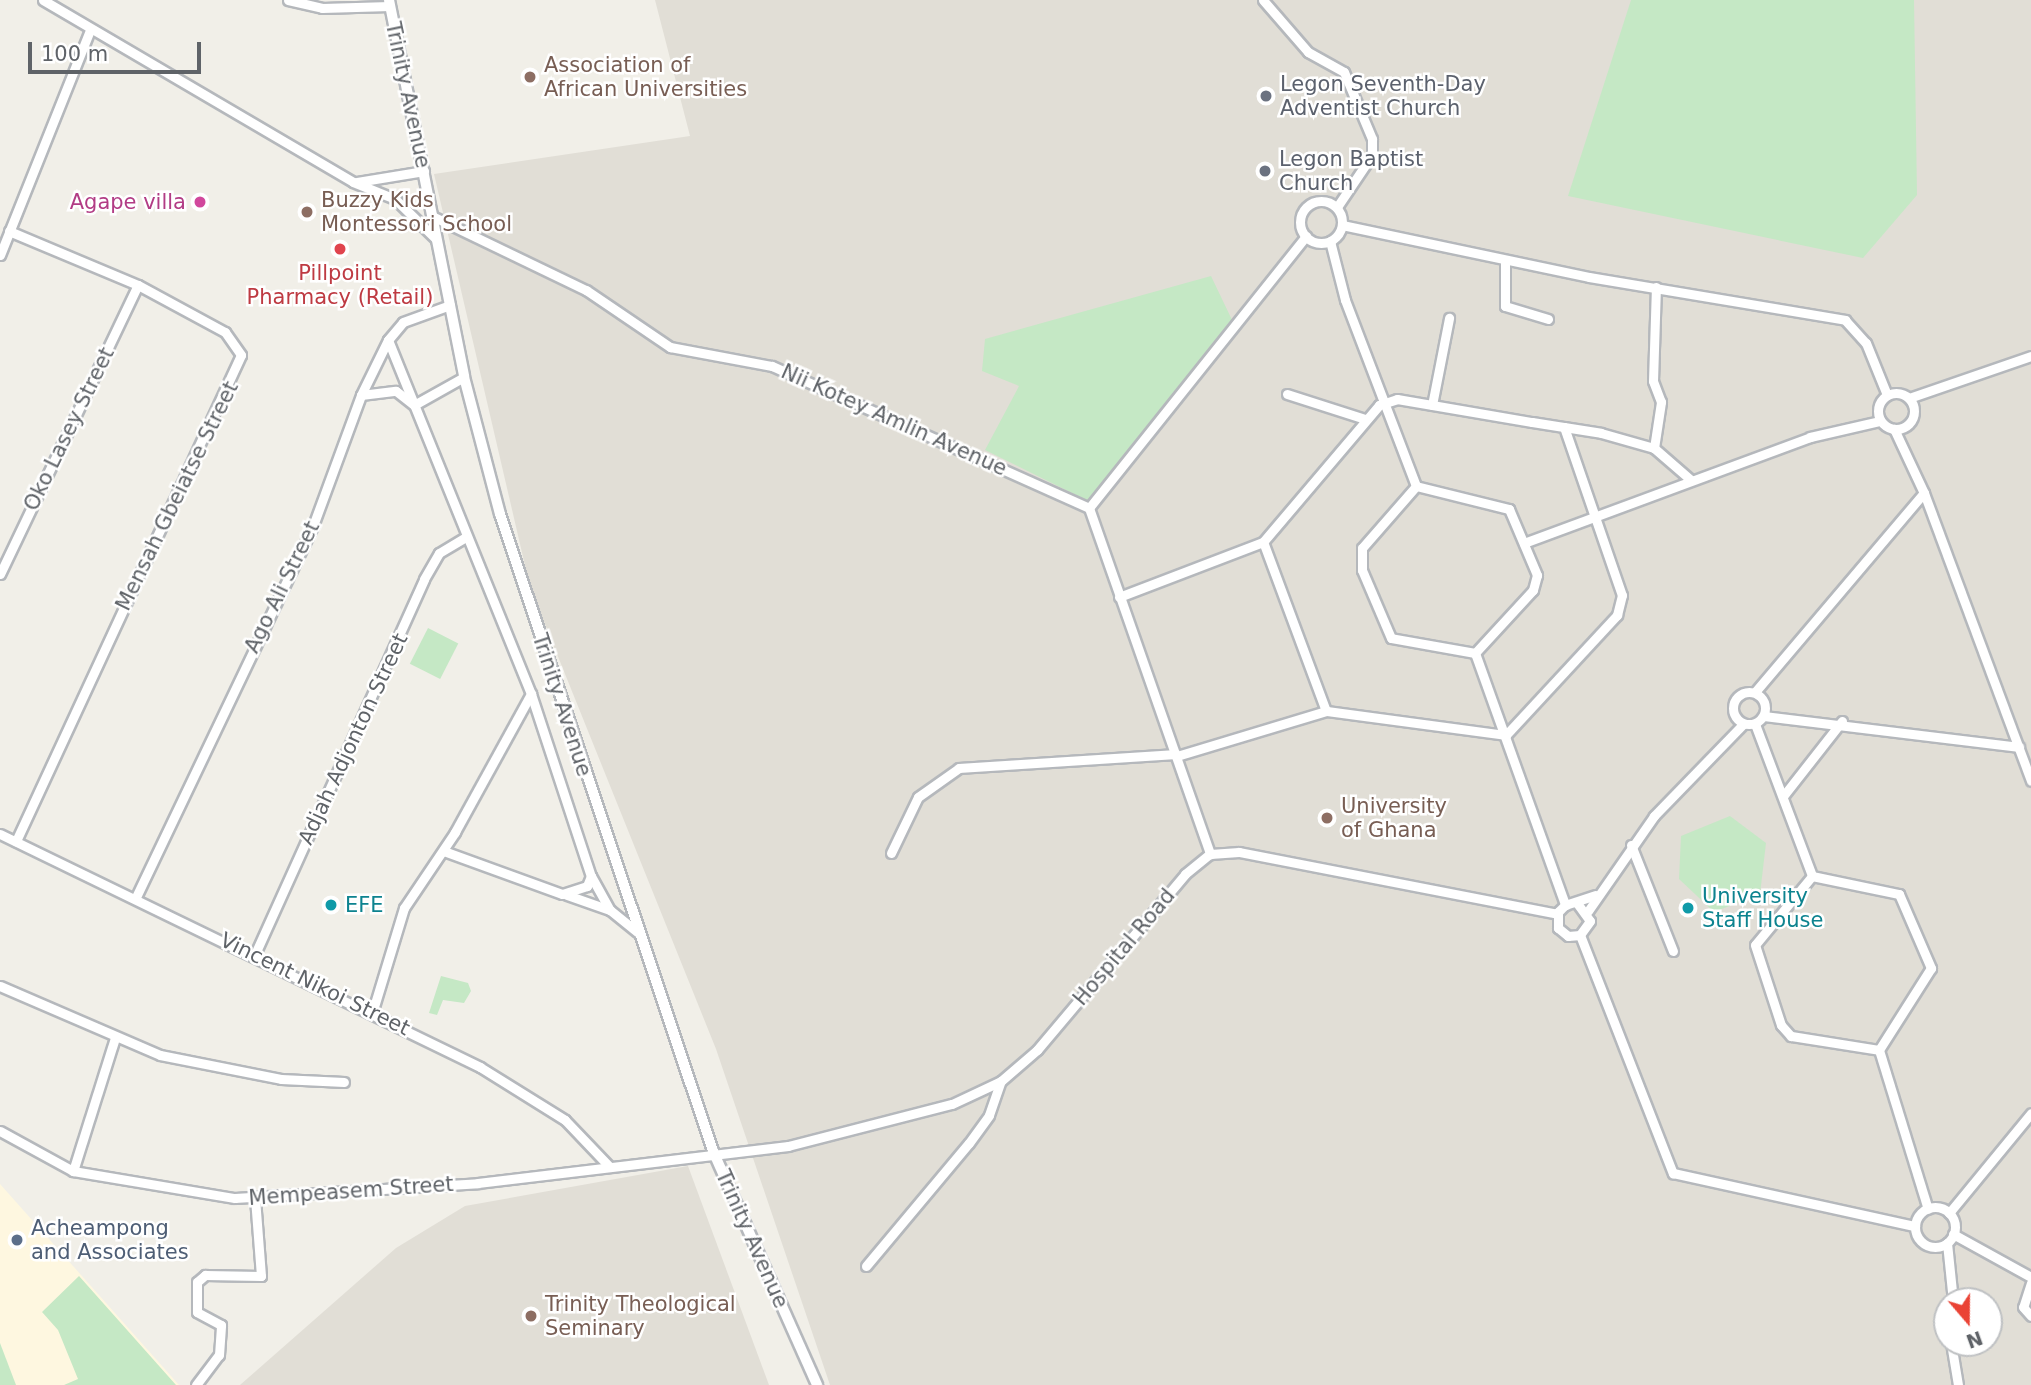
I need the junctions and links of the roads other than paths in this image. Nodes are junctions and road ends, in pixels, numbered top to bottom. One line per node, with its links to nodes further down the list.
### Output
1 (43, 0): 5 (street)
2 (288, 0): 4 (street)
3 (1263, 0): 8 (street)
4 (390, 3): 6 (street, Trinity Avenue)
5 (90, 30): 7 (street); 11 (street)
6 (424, 171): 7 (street); 9 (street, Trinity Avenue)
7 (353, 182): 14 (street)
8 (1337, 207): 10 (street); 12 (street)
9 (433, 217): 14 (street, Trinity Avenue); 46 (street, Nii Kotey Amlin Avenue)
10 (1342, 225): 13 (street); 16 (street)
11 (9, 231): 15 (street); 17 (street, Mensah Gbeiatse Street)
12 (1306, 236): 13 (street); 46 (street)
13 (1330, 241): 30 (street)
14 (439, 243): 19 (street, Trinity Avenue)
15 (0, 255)
16 (1505, 261): 18 (street); 21 (street)
17 (138, 285): 51 (street, Oko Lasey Street); 69 (street, Mensah Gbeiatse Street)
18 (1656, 287): 27 (street); 41 (street)
19 (450, 305): 22 (street, Ago Ali Street); 24 (street, Trinity Avenue)
20 (1449, 318): 32 (street)
21 (1548, 318)
22 (388, 340): 26 (street, Ago Ali Street); 31 (street)
23 (2031, 356): 28 (street)
24 (464, 377): 31 (street); 84 (street, Trinity Avenue)
25 (1287, 394): 35 (street)
26 (360, 395): 31 (street); 78 (street, Ago Ali Street)
27 (1887, 395): 29 (street); 33 (street)
28 (1927, 396): 29 (street); 34 (street)
29 (1909, 398): 34 (street)
30 (1386, 400): 32 (street); 35 (street); 44 (street)
31 (414, 405): 48 (street)
32 (1432, 405): 39 (street)
33 (1878, 408): 36 (street); 37 (street)
34 (1914, 410): 38 (street)
35 (1365, 419): 49 (street)
36 (1861, 421): 37 (street); 43 (street)
37 (1880, 421): 40 (street)
38 (1906, 426): 40 (street); 42 (street)
39 (1564, 427): 41 (street); 47 (street)
40 (1894, 429): 42 (street)
41 (1654, 448): 43 (street)
42 (1910, 456): 45 (street)
43 (1691, 480): 47 (street)
44 (1416, 486): 50 (street); 53 (street)
45 (1924, 493): 55 (street); 64 (street)
46 (1089, 508): 52 (street)
47 (1596, 514): 50 (street); 63 (street)
48 (466, 537): 54 (street); 87 (street, Adjah Adjonton Street)
49 (1263, 542): 52 (street); 56 (street)
50 (1524, 543): 53 (street)
51 (0, 574)
52 (1119, 597): 65 (street)
53 (1475, 653): 63 (street)
54 (531, 694): 71 (street); 74 (street)
55 (1759, 695): 57 (street); 58 (street)
56 (1326, 711): 63 (street); 65 (street)
57 (1735, 715): 60 (street); 62 (street)
58 (1764, 716): 59 (street); 61 (street)
59 (1842, 722): 64 (street); 67 (street)
60 (1743, 724): 61 (street); 62 (street)
61 (1755, 724): 67 (street)
62 (1730, 731): 70 (street)
63 (1506, 735): 80 (street)
64 (2019, 747): 66 (street)
65 (1177, 755): 72 (street); 73 (street)
66 (2031, 781)
67 (1784, 795): 75 (street)
68 (0, 834): 69 (street, Vincent Nikoi Street)
69 (16, 841): 78 (street, Vincent Nikoi Street)
70 (1631, 845): 77 (street); 86 (street)
71 (444, 851): 76 (street); 89 (street)
72 (891, 853)
73 (1210, 854): 83 (street); 92 (street, Hospital Road)
74 (591, 876): 76 (street); 81 (street)
75 (1812, 876): 91 (street); 91 (street)
76 (562, 894): 81 (street)
77 (1595, 895): 79 (street); 82 (street)
78 (136, 897): 87 (street, Vincent Nikoi Street)
79 (1577, 903): 80 (street); 82 (street)
80 (1565, 905): 83 (street)
81 (610, 910): 84 (street)
82 (1588, 911): 85 (street)
83 (1557, 918): 85 (street)
84 (637, 932): 96 (street, Trinity Avenue)
85 (1580, 935): 102 (street)
86 (1673, 951)
87 (255, 954): 89 (street, Vincent Nikoi Street)
88 (0, 986): 90 (street)
89 (373, 1010): 97 (street, Vincent Nikoi Street)
90 (115, 1038): 93 (street); 98 (street)
91 (1879, 1050): 100 (street)
92 (1001, 1081): 96 (street, Hospital Road); 105 (street)
93 (344, 1082)
94 (2031, 1113): 101 (street)
95 (0, 1130): 98 (street, Mempeasem Street)
96 (713, 1151): 97 (street, Mempeasem Street); 112 (street, Trinity Avenue)
97 (609, 1166): 99 (street, Mempeasem Street)
98 (73, 1171): 99 (street, Mempeasem Street)
99 (255, 1198): 111 (street)
100 (1928, 1209): 101 (street); 102 (street)
101 (1949, 1213): 103 (street)
102 (1915, 1226): 104 (street)
103 (1953, 1234): 104 (street); 106 (street)
104 (1947, 1243): 108 (street)
105 (866, 1266)
106 (2031, 1277)
107 (2031, 1283): 109 (street)
108 (1952, 1287)
109 (2031, 1316)
110 (1953, 1357): 113 (street)
111 (196, 1385)
112 (817, 1385)
113 (1958, 1385)

